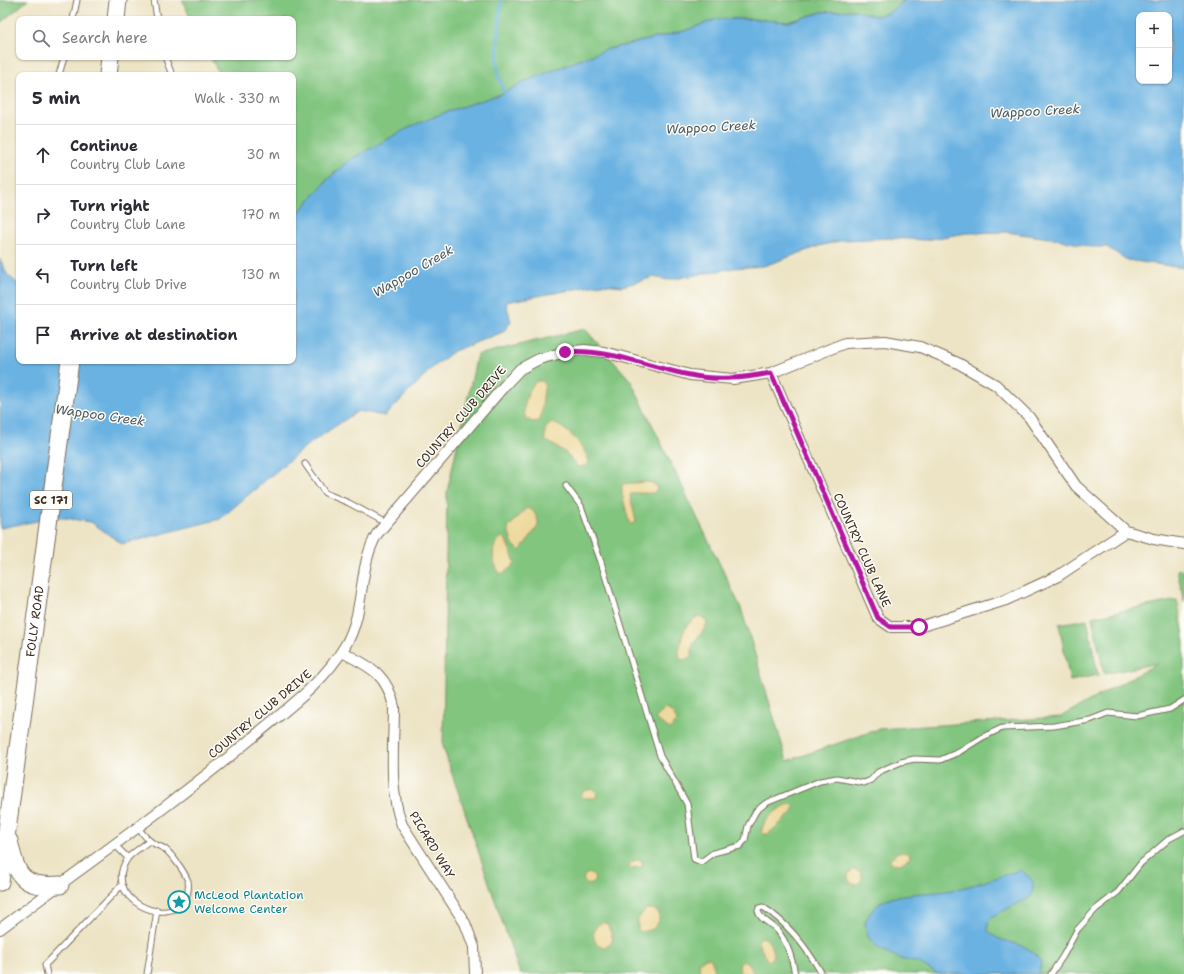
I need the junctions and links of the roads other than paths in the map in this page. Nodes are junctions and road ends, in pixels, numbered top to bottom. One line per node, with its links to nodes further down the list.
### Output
1 (77, 0): 4 (lane)
2 (118, 0): 5 (main road)
3 (154, 0): 6 (lane)
4 (74, 16)
5 (116, 16)
6 (157, 16)
7 (63, 60): 10 (lane)
8 (110, 60): 11 (main road)
9 (167, 60): 12 (lane)
10 (60, 72)
11 (108, 72)
12 (171, 72)
13 (70, 364): 23 (main road, FOLLY ROAD / SC 171)
14 (771, 373): 17 (street, COUNTRY CLUB DRIVE); 18 (street, COUNTRY CLUB DRIVE); 18 (street, COUNTRY CLUB LANE)
15 (305, 464): 17 (lane)
16 (566, 486): 21 (lane)
17 (386, 523): 20 (street, COUNTRY CLUB DRIVE)
18 (1126, 531): 19 (street, COUNTRY CLUB DRIVE)
19 (1184, 544)
20 (342, 652): 22 (street, COUNTRY CLUB DRIVE); 35 (street, PICARD WAY)
21 (1184, 700)
22 (137, 827): 25 (lane); 26 (street, COUNTRY CLUB DRIVE)
23 (7, 829): 28 (main road, FOLLY ROAD / SC 171); 29 (main road)
24 (1184, 831): 38 (lane)
25 (149, 841): 27 (lane); 31 (lane)
26 (114, 844): 27 (lane); 29 (street, COUNTRY CLUB DRIVE)
27 (128, 858): 30 (lane)
28 (0, 882)
29 (60, 885): 32 (street, COUNTRY CLUB DRIVE)
30 (121, 886): 31 (lane); 33 (lane)
31 (157, 910): 34 (lane)
32 (0, 929)
33 (47, 974)
34 (147, 974)
35 (475, 974)
36 (795, 974): 37 (lane)
37 (822, 974)
38 (1051, 974)

